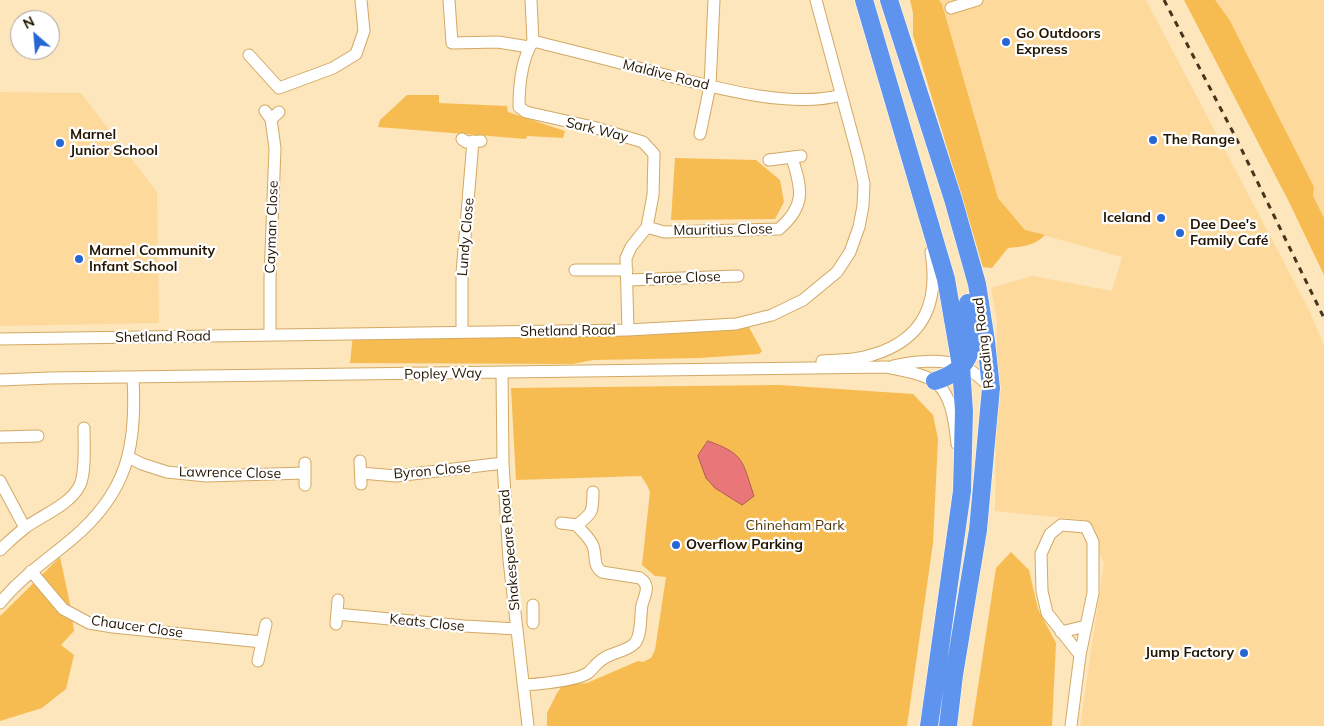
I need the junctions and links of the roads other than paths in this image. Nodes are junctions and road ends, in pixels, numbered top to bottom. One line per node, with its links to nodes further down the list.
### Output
1 (361, 0): 11 (street)
2 (449, 0): 10 (street, Maldive Road)
3 (531, 0): 10 (street)
4 (714, 0): 12 (street)
5 (816, 0): 13 (street, Shetland Road)
6 (864, 0): 19 (highway, Reading Road)
7 (889, 0): 15 (highway, Reading Road)
8 (977, 0): 9 (street)
9 (951, 8)
10 (531, 44): 12 (street, Maldive Road); 20 (street, Sark Way)
11 (249, 55)
12 (710, 86): 13 (street, Maldive Road); 16 (street)
13 (841, 95): 25 (street, Shetland Road)
14 (272, 114): 27 (street, Cayman Close)
15 (930, 128): 29 (highway); 36 (highway, Reading Road)
16 (700, 134)
17 (472, 141): 26 (street, Lundy Close)
18 (769, 160): 20 (street, Mauritius Close)
19 (928, 213): 29 (highway, Reading Road); 30 (street)
20 (647, 227): 21 (street, Sark Way)
21 (639, 238): 23 (street, Faroe Close)
22 (575, 270): 23 (street, Faroe Close)
23 (627, 275): 24 (street, Faroe Close); 25 (street, Faroe Close)
24 (738, 276)
25 (628, 330): 26 (street, Shetland Road)
26 (462, 332): 27 (street, Shetland Road)
27 (270, 335): 28 (street, Shetland Road)
28 (0, 339)
29 (961, 366): 31 (street, Popley Way); 35 (highway); 36 (street, Popley Way); 45 (highway, Reading Road)
30 (796, 368): 31 (street, Popley Way); 32 (street, Popley Way)
31 (887, 368): 35 (street, Popley Way)
32 (502, 373): 33 (street, Popley Way); 41 (street, Shakespeare Road)
33 (133, 378): 34 (street, Popley Way); 40 (street)
34 (0, 380)
35 (935, 381): 45 (street)
36 (991, 388): 65 (highway, Reading Road)
37 (84, 428): 49 (street)
38 (38, 436): 39 (street)
39 (0, 437)
40 (128, 457): 44 (street, Lawrence Close); 51 (street)
41 (503, 463): 42 (street, Byron Close); 56 (street, Shakespeare Road)
42 (360, 473)
43 (0, 481): 49 (street)
44 (305, 485)
45 (962, 490): 64 (highway, Reading Road)
46 (593, 492): 48 (street)
47 (561, 523): 48 (street)
48 (578, 526): 62 (street)
49 (25, 528): 50 (street)
50 (0, 550)
51 (31, 572): 53 (street); 59 (street, Chaucer Close)
52 (338, 600): 56 (street, Keats Close)
53 (0, 603)
54 (533, 605): 56 (street, Keats Close)
55 (266, 624): 59 (street)
56 (517, 624): 62 (street, Shakespeare Road)
57 (1086, 626): 58 (street); 58 (street); 60 (street)
58 (1061, 632): 60 (street)
59 (262, 642): 61 (street)
60 (1080, 655): 66 (street)
61 (258, 661)
62 (524, 685): 63 (street, Shakespeare Road)
63 (528, 726)
64 (929, 726)
65 (948, 726)
66 (1071, 726)

